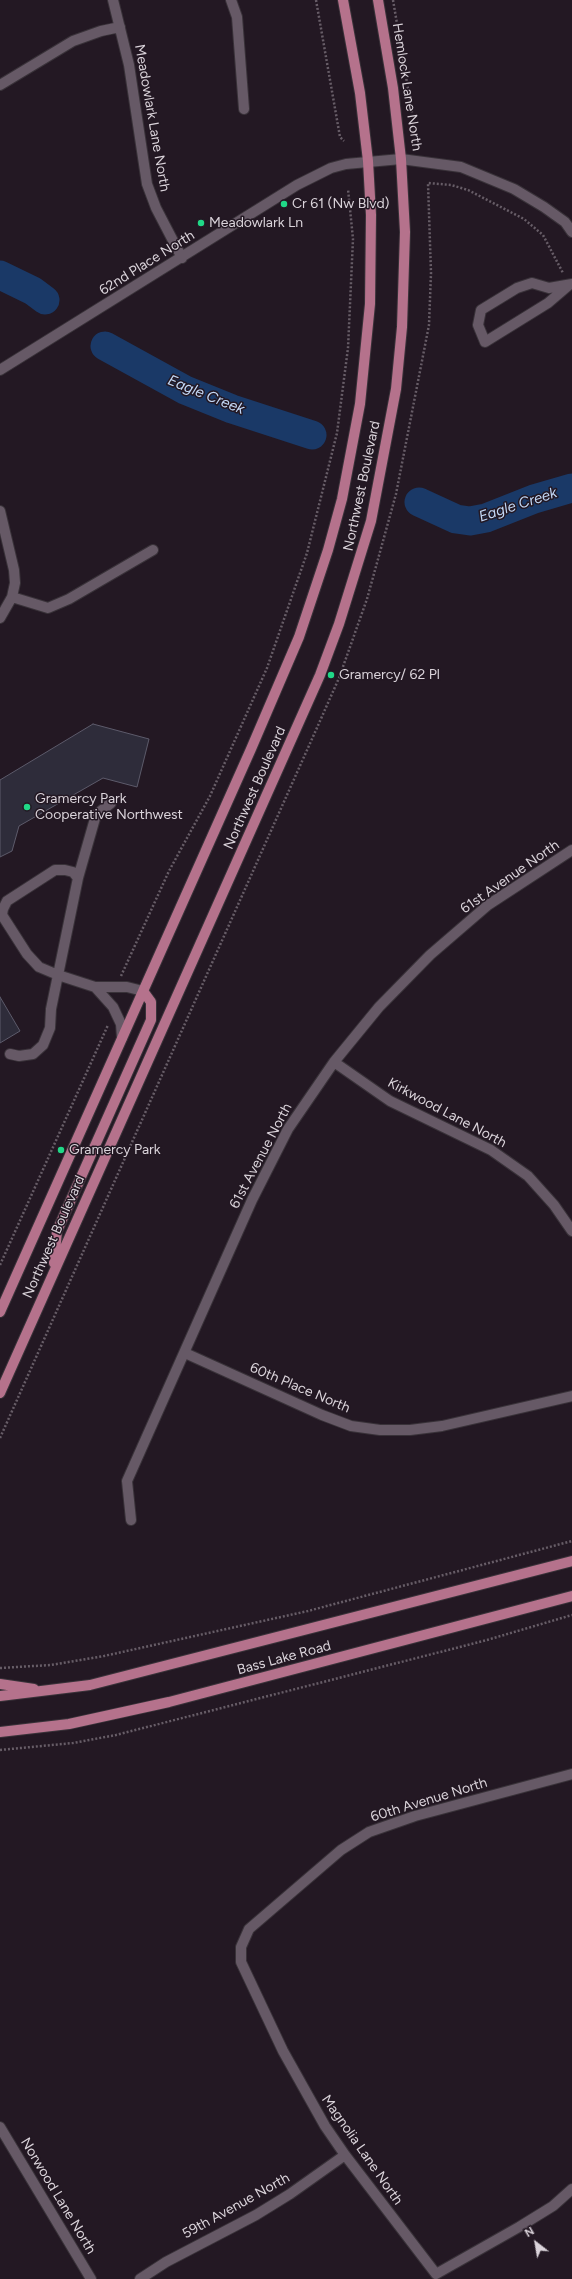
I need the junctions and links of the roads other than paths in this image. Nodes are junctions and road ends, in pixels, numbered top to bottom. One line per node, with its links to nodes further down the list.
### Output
1 (113, 0): 5 (street, Meadowlark Lane North)
2 (231, 0): 7 (street)
3 (343, 0): 9 (main road)
4 (378, 0): 8 (main road, Hemlock Lane North)
5 (120, 27): 6 (street); 11 (street, Meadowlark Lane North)
6 (0, 85)
7 (244, 109)
8 (401, 159): 9 (street, 62nd Place North); 10 (street, Hemlock Lane North); 28 (main road, Northwest Boulevard)
9 (368, 161): 11 (street, 62nd Place North); 23 (main road, Northwest Boulevard)
10 (572, 232)
11 (182, 258): 13 (street, 62nd Place North)
12 (571, 284): 12 (street)
13 (0, 370)
14 (0, 512): 16 (street)
15 (153, 550): 16 (street)
16 (12, 597): 17 (street)
17 (0, 618)
18 (112, 803): 20 (street)
19 (572, 850): 26 (street, 61st Avenue North)
20 (78, 878): 21 (street); 21 (street)
21 (58, 975): 22 (street); 25 (street)
22 (95, 987): 23 (street); 24 (street)
23 (143, 990): 24 (main road, Northwest Boulevard); 28 (main road)
24 (122, 1038): 29 (main road, Northwest Boulevard)
25 (10, 1054)
26 (334, 1062): 27 (street, Kirkwood Lane North); 30 (street, 61st Avenue North)
27 (572, 1231)
28 (54, 1270): 31 (main road, Northwest Boulevard)
29 (0, 1312)
30 (185, 1353): 32 (street, 60th Place North); 33 (street, 61st Avenue North)
31 (0, 1393)
32 (572, 1396)
33 (131, 1520)
34 (572, 1561): 37 (main road, Bass Lake Road)
35 (572, 1596): 39 (main road, Bass Lake Road)
36 (0, 1684): 37 (main road)
37 (48, 1691): 38 (main road, Bass Lake Road)
38 (0, 1696)
39 (0, 1732)
40 (572, 1774): 41 (street, 60th Avenue North)
41 (241, 1947): 43 (street, Magnolia Lane North)
42 (0, 2127): 45 (street, Norwood Lane North)
43 (344, 2155): 44 (street, Magnolia Lane North); 46 (street, 59th Avenue North)
44 (572, 2189)
45 (91, 2279)
46 (140, 2279)

